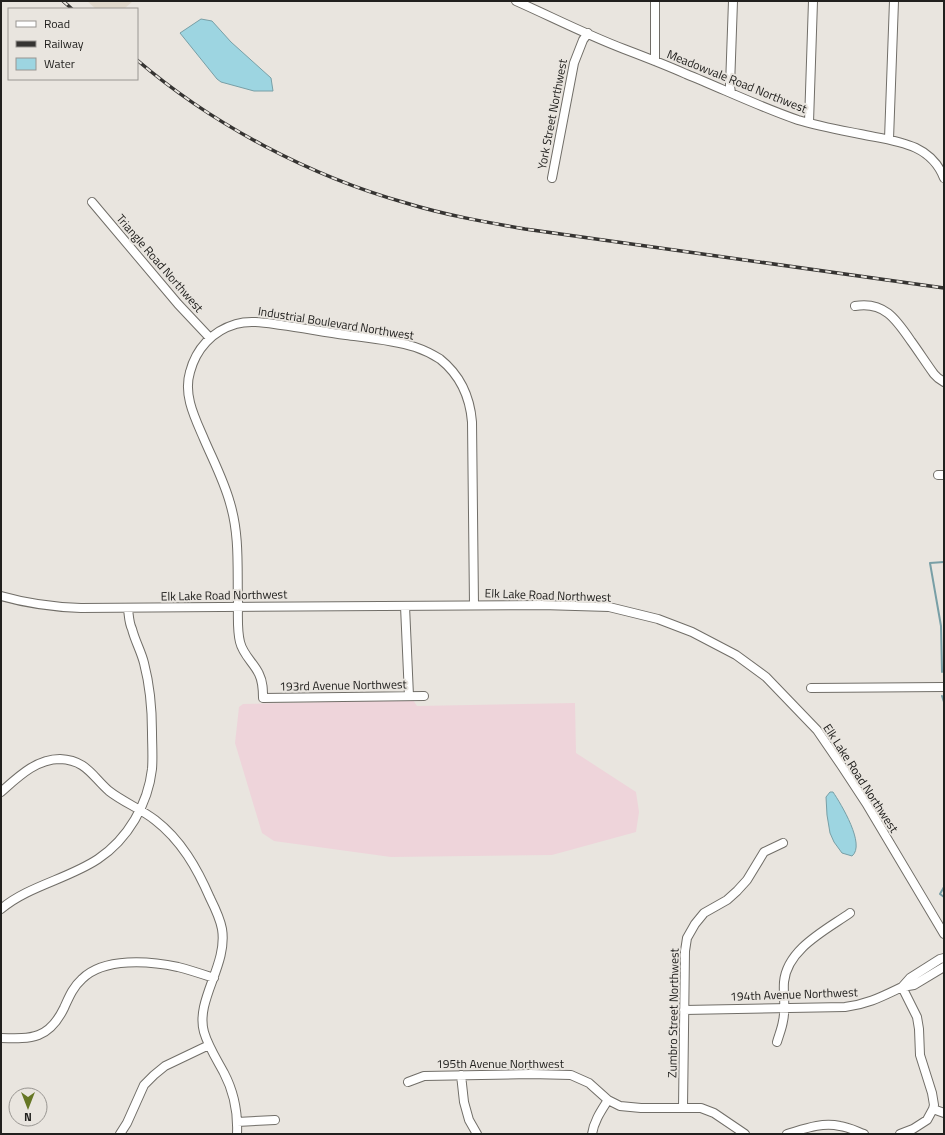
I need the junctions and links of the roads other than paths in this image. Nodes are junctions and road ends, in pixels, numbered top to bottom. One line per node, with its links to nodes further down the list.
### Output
1 (516, 1): 6 (street, Meadowvale Road Northwest)
2 (655, 1): 7 (street)
3 (733, 1): 8 (street)
4 (813, 1): 9 (street)
5 (894, 1): 10 (street)
6 (588, 33): 7 (street, Meadowvale Road Northwest); 11 (street, York Street Northwest)
7 (654, 61): 8 (street, Meadowvale Road Northwest)
8 (731, 93): 9 (street, Meadowvale Road Northwest)
9 (809, 122): 10 (street, Meadowvale Road Northwest)
10 (890, 139): 12 (street, Meadowvale Road Northwest)
11 (552, 178)
12 (944, 178)
13 (92, 202): 15 (street, Triangle Road Northwest)
14 (855, 306): 16 (street)
15 (210, 338): 18 (street, Industrial Boulevard Northwest); 19 (street, Industrial Boulevard Northwest)
16 (944, 382)
17 (1, 596): 21 (street, Elk Lake Road Northwest)
18 (474, 605): 20 (street, Elk Lake Road Northwest); 32 (street, Elk Lake Road Northwest)
19 (238, 606): 20 (street, Elk Lake Road Northwest); 21 (street, Elk Lake Road Northwest); 26 (street, Industrial Boulevard Northwest)
20 (405, 606): 24 (street)
21 (128, 609): 28 (street)
22 (944, 687): 23 (street)
23 (811, 688)
24 (409, 696): 25 (street, 193rd Avenue Northwest); 26 (street, 193rd Avenue Northwest)
25 (424, 696)
26 (263, 698)
27 (1, 792): 28 (street)
28 (140, 810): 30 (street); 35 (street)
29 (783, 843): 38 (street, Zumbro Street Northwest)
30 (1, 909)
31 (850, 913): 37 (street)
32 (944, 934)
33 (944, 958): 36 (street, 194th Avenue Northwest)
34 (944, 967): 36 (street, 194th Avenue Northwest)
35 (214, 978): 39 (street); 41 (street)
36 (902, 987): 37 (street, 194th Avenue Northwest); 46 (street)
37 (784, 1008): 38 (street, 194th Avenue Northwest); 40 (street)
38 (684, 1010): 45 (street, Zumbro Street Northwest)
39 (1, 1038)
40 (777, 1042)
41 (209, 1045): 49 (street); 50 (street)
42 (461, 1075): 43 (street, 195th Avenue Northwest); 44 (street, 195th Avenue Northwest); 52 (street)
43 (408, 1082)
44 (608, 1100): 45 (street, 195th Avenue Northwest); 53 (street)
45 (683, 1108): 54 (street, 195th Avenue Northwest)
46 (933, 1109): 47 (street); 57 (street)
47 (944, 1114)
48 (275, 1120): 49 (street)
49 (237, 1122): 51 (street)
50 (120, 1134)
51 (237, 1134)
52 (477, 1134)
53 (592, 1134)
54 (745, 1134)
55 (786, 1134): 56 (street)
56 (864, 1134)
57 (900, 1134)

